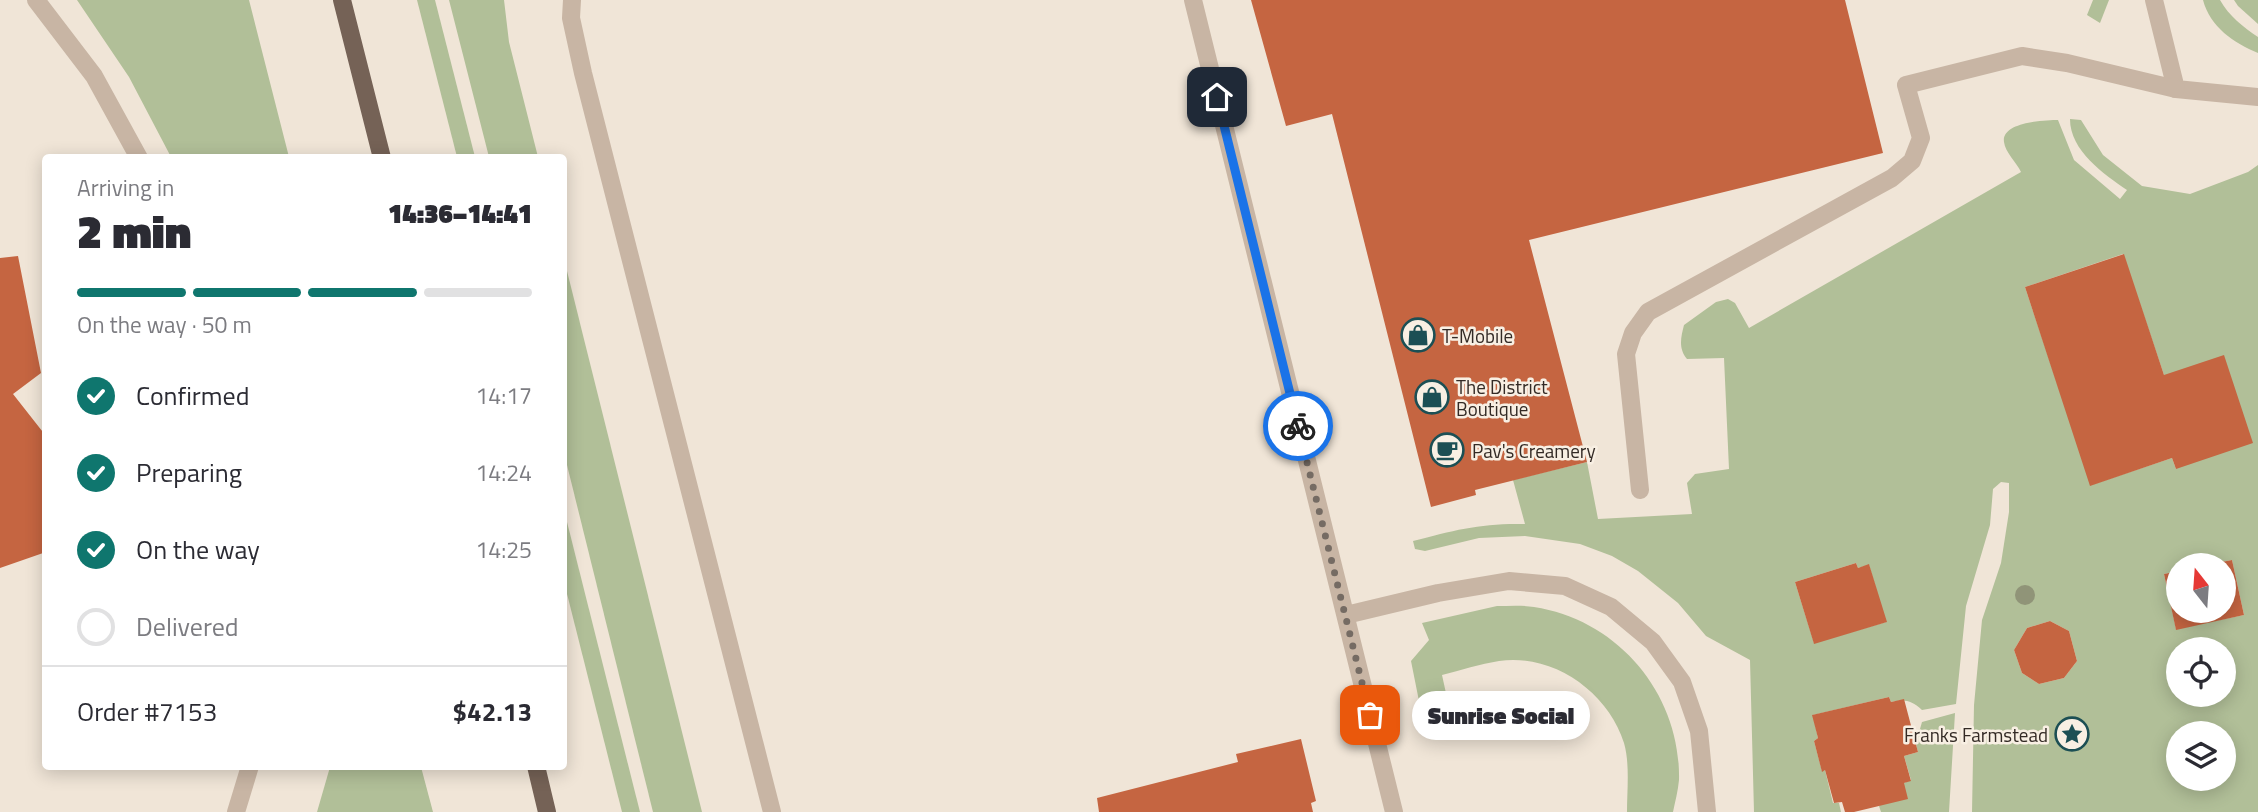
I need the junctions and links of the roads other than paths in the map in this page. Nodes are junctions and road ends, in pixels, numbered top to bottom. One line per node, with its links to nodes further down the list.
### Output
1 (36, 0): 8 (lane)
2 (342, 0): 9 (main road)
3 (572, 0): 16 (lane)
4 (1193, 0): 11 (lane)
5 (2154, 0): 6 (lane)
6 (2176, 89): 7 (lane); 10 (lane)
7 (2258, 97)
8 (137, 154)
9 (381, 154)
10 (1640, 490)
11 (1346, 615): 17 (lane); 18 (lane)
12 (249, 770): 14 (lane)
13 (537, 770): 15 (main road)
14 (236, 812)
15 (547, 812)
16 (772, 812)
17 (1394, 812)
18 (1707, 812)

